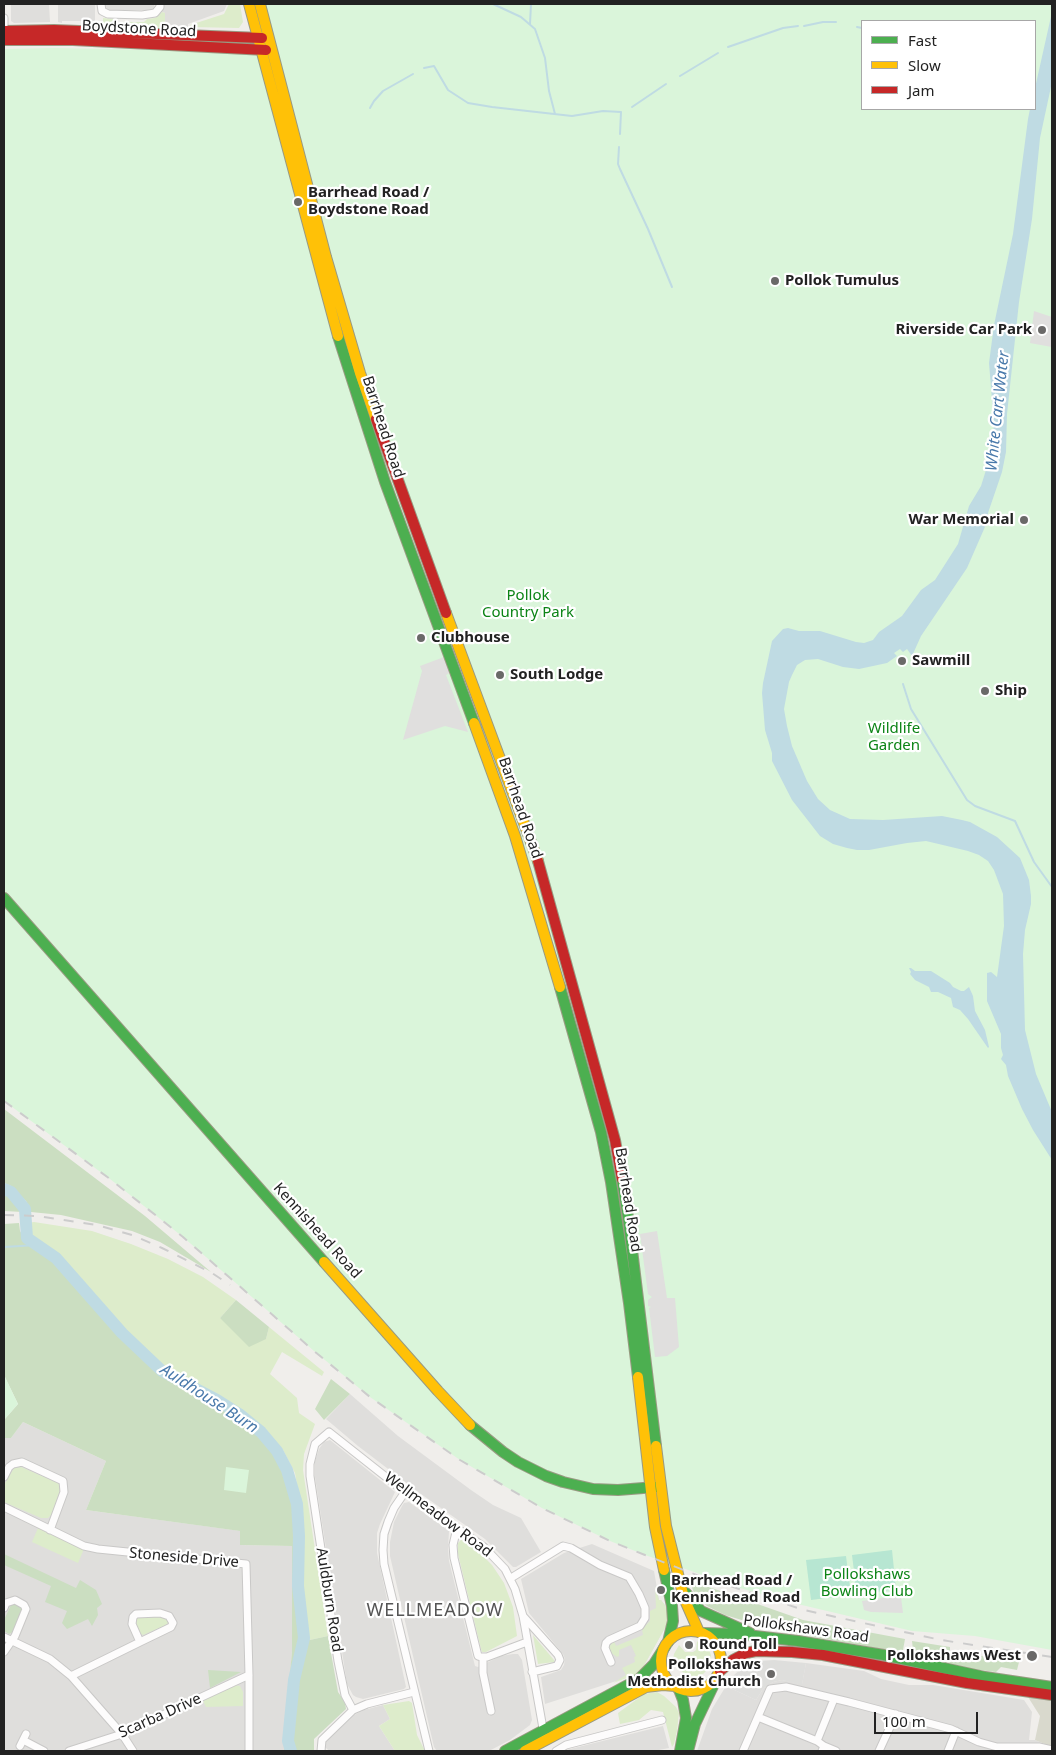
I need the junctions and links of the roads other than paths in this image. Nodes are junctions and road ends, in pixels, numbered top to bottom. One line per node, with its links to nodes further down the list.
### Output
1 (101, 4): 2 (street)
2 (160, 4)
3 (249, 4): 7 (main road, Barrhead Road)
4 (260, 4): 7 (main road, Barrhead Road)
5 (4, 18): 6 (street)
6 (4, 31): 7 (main road, Boydstone Road); 8 (street)
7 (263, 38): 9 (main road, Barrhead Road)
8 (4, 40): 9 (main road, Boydstone Road)
9 (266, 50): 10 (main road, Barrhead Road)
10 (294, 155): 12 (main road, Barrhead Road); 13 (main road, Barrhead Road)
11 (4, 898): 18 (main road, Kennishead Road)
12 (594, 1062): 13 (main road); 14 (main road, Barrhead Road)
13 (582, 1065): 14 (main road, Barrhead Road)
14 (644, 1393): 17 (main road, Barrhead Road); 18 (main road, Barrhead Road)
15 (329, 1432): 19 (street, Wellmeadow Road); 46 (street, Auldburn Road)
16 (4, 1477): 22 (street)
17 (662, 1486): 18 (main road, Kennishead Road); 24 (main road, Barrhead Road)
18 (650, 1487): 33 (main road, Barrhead Road)
19 (405, 1492): 21 (street, Wellmeadow Road); 43 (street)
20 (4, 1507): 22 (street, Stoneside Drive)
21 (457, 1528): 23 (street, Wellmeadow Road); 35 (street)
22 (50, 1530): 39 (street, Stoneside Drive)
23 (511, 1578): 26 (street, Wellmeadow Road); 36 (street)
24 (680, 1583): 27 (main road, Barrhead Road); 28 (main road)
25 (4, 1608): 30 (street)
26 (523, 1616): 32 (street, Wellmeadow Road); 37 (street, Wellmeadow Road)
27 (701, 1633): 28 (main road, Pollokshaws Road); 33 (main road); 38 (main road)
28 (752, 1635): 42 (main road, Pollokshaws Road)
29 (4, 1637): 30 (street)
30 (11, 1640): 34 (street); 40 (street)
31 (140, 1642): 31 (street); 40 (street)
32 (527, 1642): 35 (street); 37 (street, Wellmeadow Road)
33 (667, 1643): 41 (main road); 53 (main road)
34 (4, 1652)
35 (483, 1658): 47 (street)
36 (611, 1662)
37 (532, 1672): 53 (street, Wellmeadow Road)
38 (718, 1674): 41 (main road); 44 (main road, Pollokshaws Road); 69 (main road)
39 (249, 1675): 52 (street, Scarba Drive); 62 (street, Stoneside Drive)
40 (71, 1676): 52 (street)
41 (676, 1687): 53 (main road); 68 (main road)
42 (1052, 1687)
43 (414, 1692): 46 (street); 64 (street)
44 (1052, 1695)
45 (834, 1699): 48 (street); 49 (street); 55 (street)
46 (353, 1710): 63 (street)
47 (491, 1711)
48 (896, 1714): 51 (street); 72 (street)
49 (758, 1717): 55 (street); 70 (street)
50 (662, 1720): 67 (street)
51 (956, 1731): 57 (street); 73 (street)
52 (122, 1734): 60 (street, Scarba Drive); 61 (street)
53 (545, 1736): 65 (main road); 66 (main road)
54 (23, 1740): 59 (street)
55 (817, 1741): 56 (street)
56 (823, 1748): 71 (street)
57 (1014, 1749): 58 (street)
58 (1052, 1750)
59 (44, 1751)
60 (69, 1751)
61 (132, 1751)
62 (249, 1751)
63 (320, 1751)
64 (429, 1751)
65 (505, 1751)
66 (525, 1751)
67 (556, 1751)
68 (680, 1751)
69 (688, 1751)
70 (743, 1751)
71 (836, 1751)
72 (879, 1751)
73 (948, 1751)

